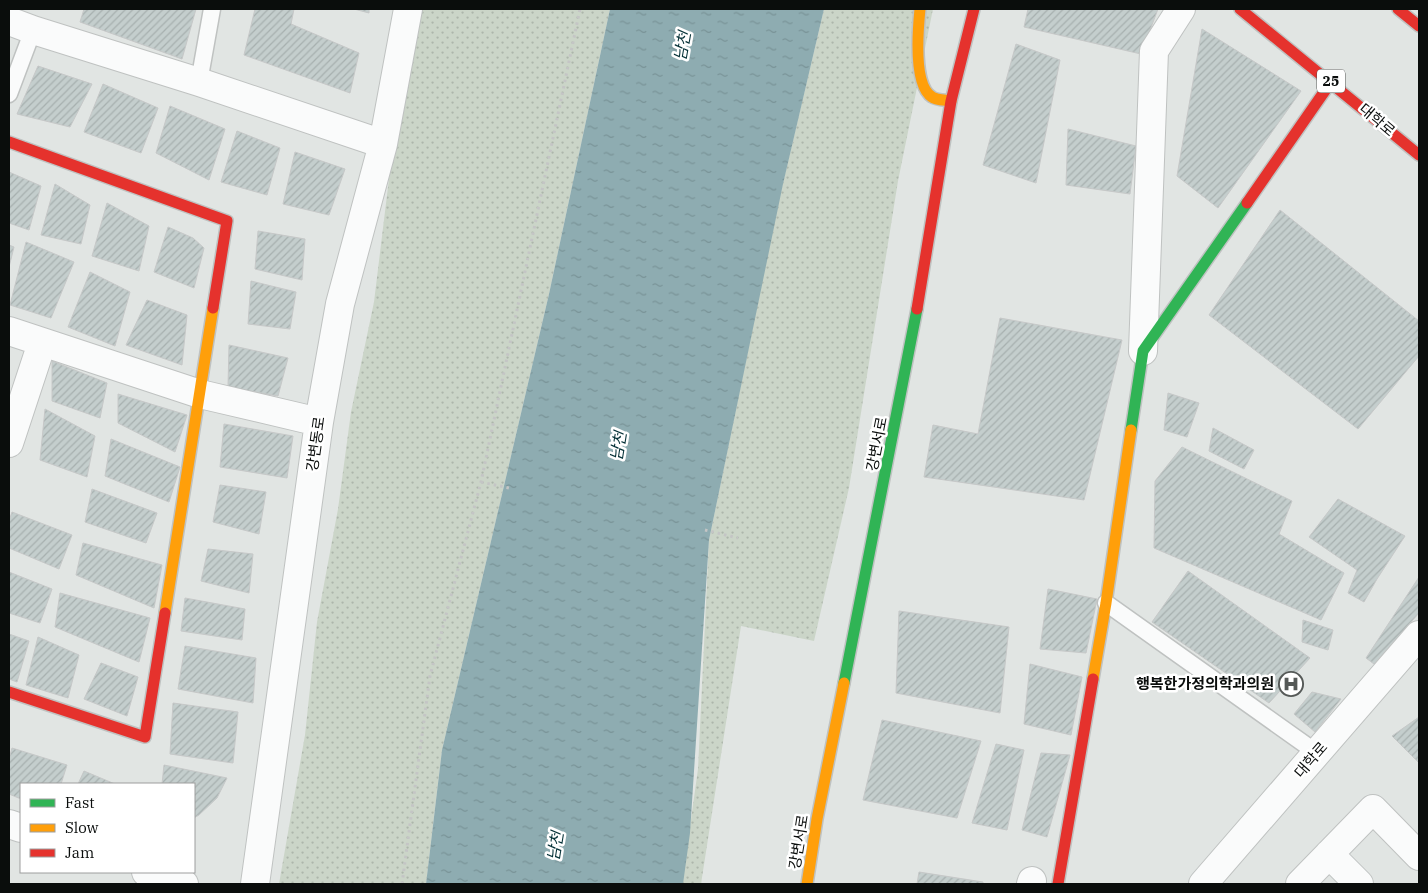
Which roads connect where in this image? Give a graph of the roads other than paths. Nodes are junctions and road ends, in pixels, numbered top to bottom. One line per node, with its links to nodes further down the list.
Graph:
1 (212, 9): 10 (lane)
2 (408, 9): 15 (street, 강변동로)
3 (920, 9): 13 (street)
4 (974, 9): 13 (street, 강변서로)
5 (1181, 9): 19 (street)
6 (1240, 9): 11 (street, 대학로 / 25)
7 (1398, 9): 9 (street)
8 (21, 26): 10 (street); 12 (lane)
9 (1419, 26)
10 (198, 82): 15 (street)
11 (1331, 82): 16 (street, 대학로 / 25); 19 (street)
12 (9, 94)
13 (950, 101): 32 (street, 강변서로)
14 (9, 142): 20 (street)
15 (383, 144): 21 (street, 강변동로)
16 (1419, 155)
17 (9, 331): 18 (street)
18 (42, 343): 20 (street); 22 (street)
19 (1143, 351): 23 (street)
20 (200, 394): 21 (street); 25 (street)
21 (319, 422): 31 (street, 강변동로)
22 (9, 444)
23 (1106, 604): 26 (lane); 33 (street)
24 (1419, 635): 26 (street, 대학로)
25 (9, 692)
26 (1317, 753): 34 (street, 대학로)
27 (1329, 854): 28 (street); 35 (street); 36 (street)
28 (1419, 856)
29 (149, 873): 30 (street)
30 (184, 884)
31 (255, 884)
32 (807, 884)
33 (1058, 884)
34 (1203, 884)
35 (1300, 884)
36 (1359, 884)

